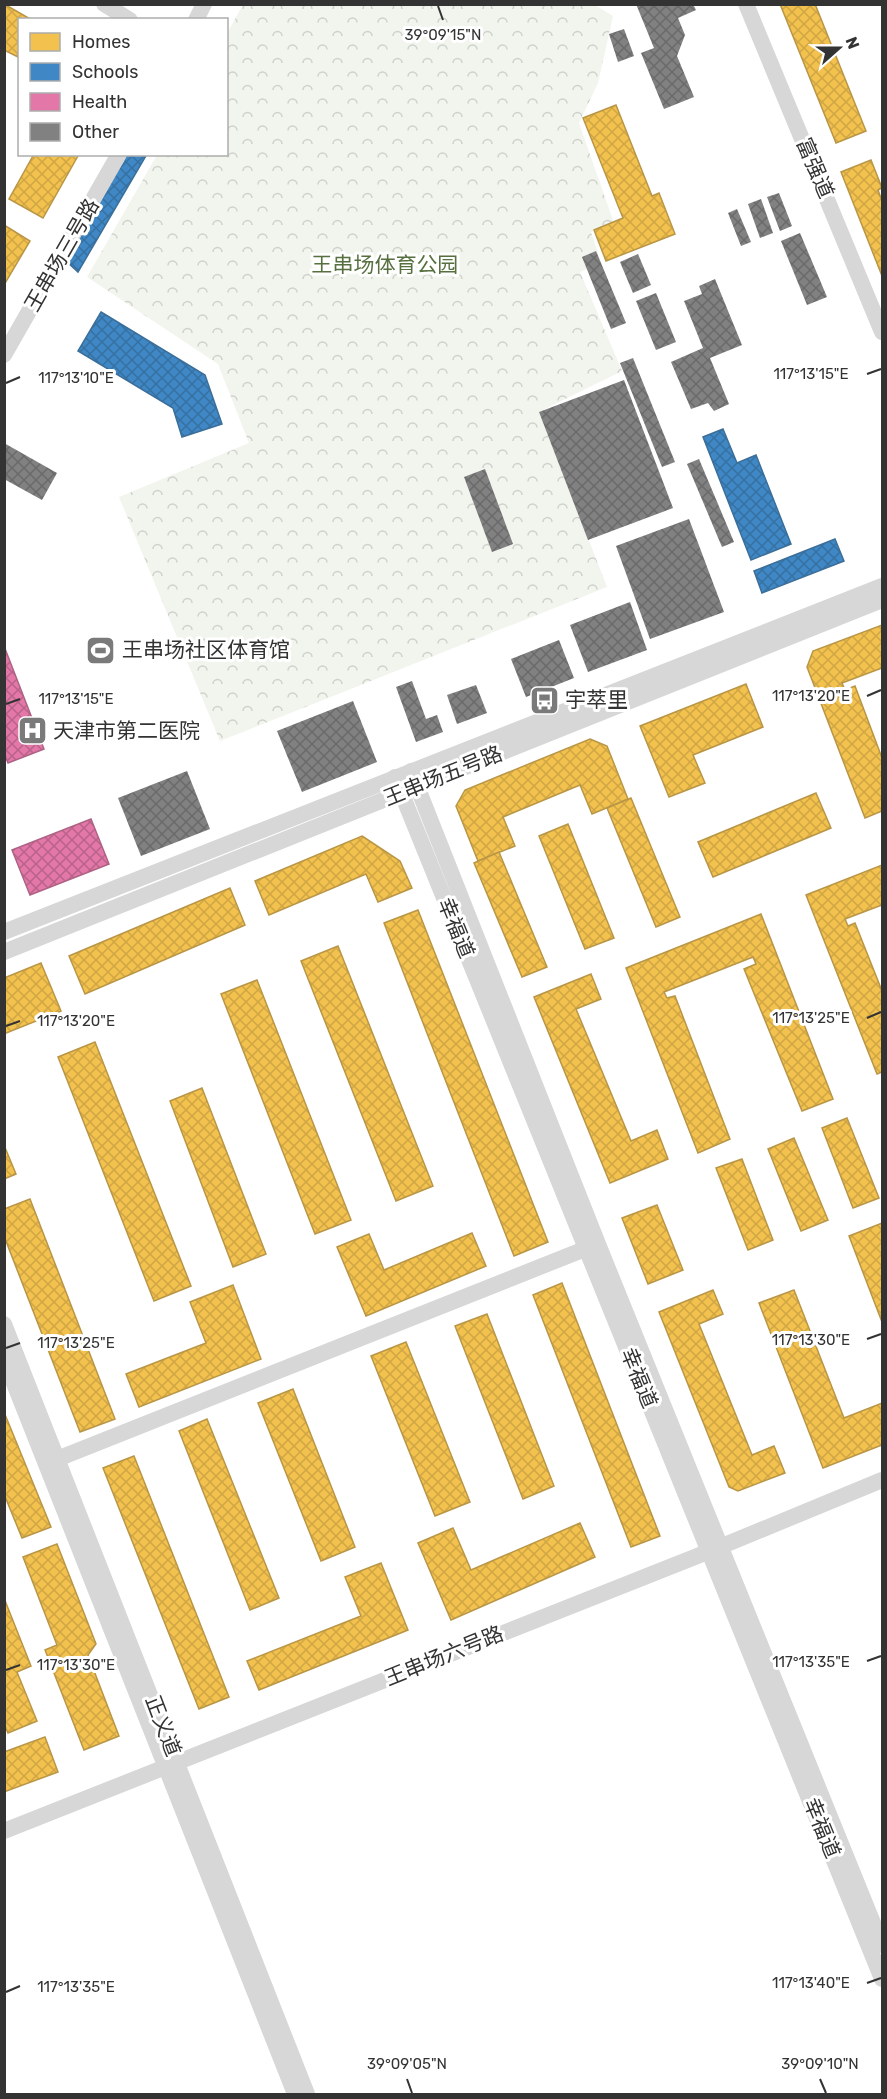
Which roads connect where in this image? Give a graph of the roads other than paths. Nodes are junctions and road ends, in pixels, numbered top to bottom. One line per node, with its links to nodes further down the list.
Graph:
1 (104, 4): 4 (street)
2 (204, 4): 5 (street)
3 (746, 4): 7 (street, 富强道)
4 (127, 18)
5 (197, 18)
6 (118, 156): 8 (street, 王串场三号路)
7 (882, 332)
8 (4, 356)
9 (882, 586): 11 (street, 王串场五号路)
10 (882, 600): 11 (street, 王串场五号路)
11 (406, 782): 12 (street, 王串场五号路); 13 (street, 王串场五号路); 14 (street, 幸福道)
12 (4, 932)
13 (4, 952)
14 (593, 1246): 17 (street); 19 (street, 幸福道)
15 (4, 1324): 17 (street, 正义道)
16 (4, 1358): 17 (street, 正义道)
17 (52, 1461): 20 (street, 正义道)
18 (882, 1480): 19 (street, 王串场六号路)
19 (715, 1549): 20 (street, 王串场六号路); 22 (street, 幸福道); 23 (street, 幸福道)
20 (171, 1764): 21 (street, 王串场六号路); 24 (street, 正义道); 25 (street, 正义道)
21 (4, 1831)
22 (882, 1945)
23 (882, 1979)
24 (295, 2094)
25 (307, 2094)

